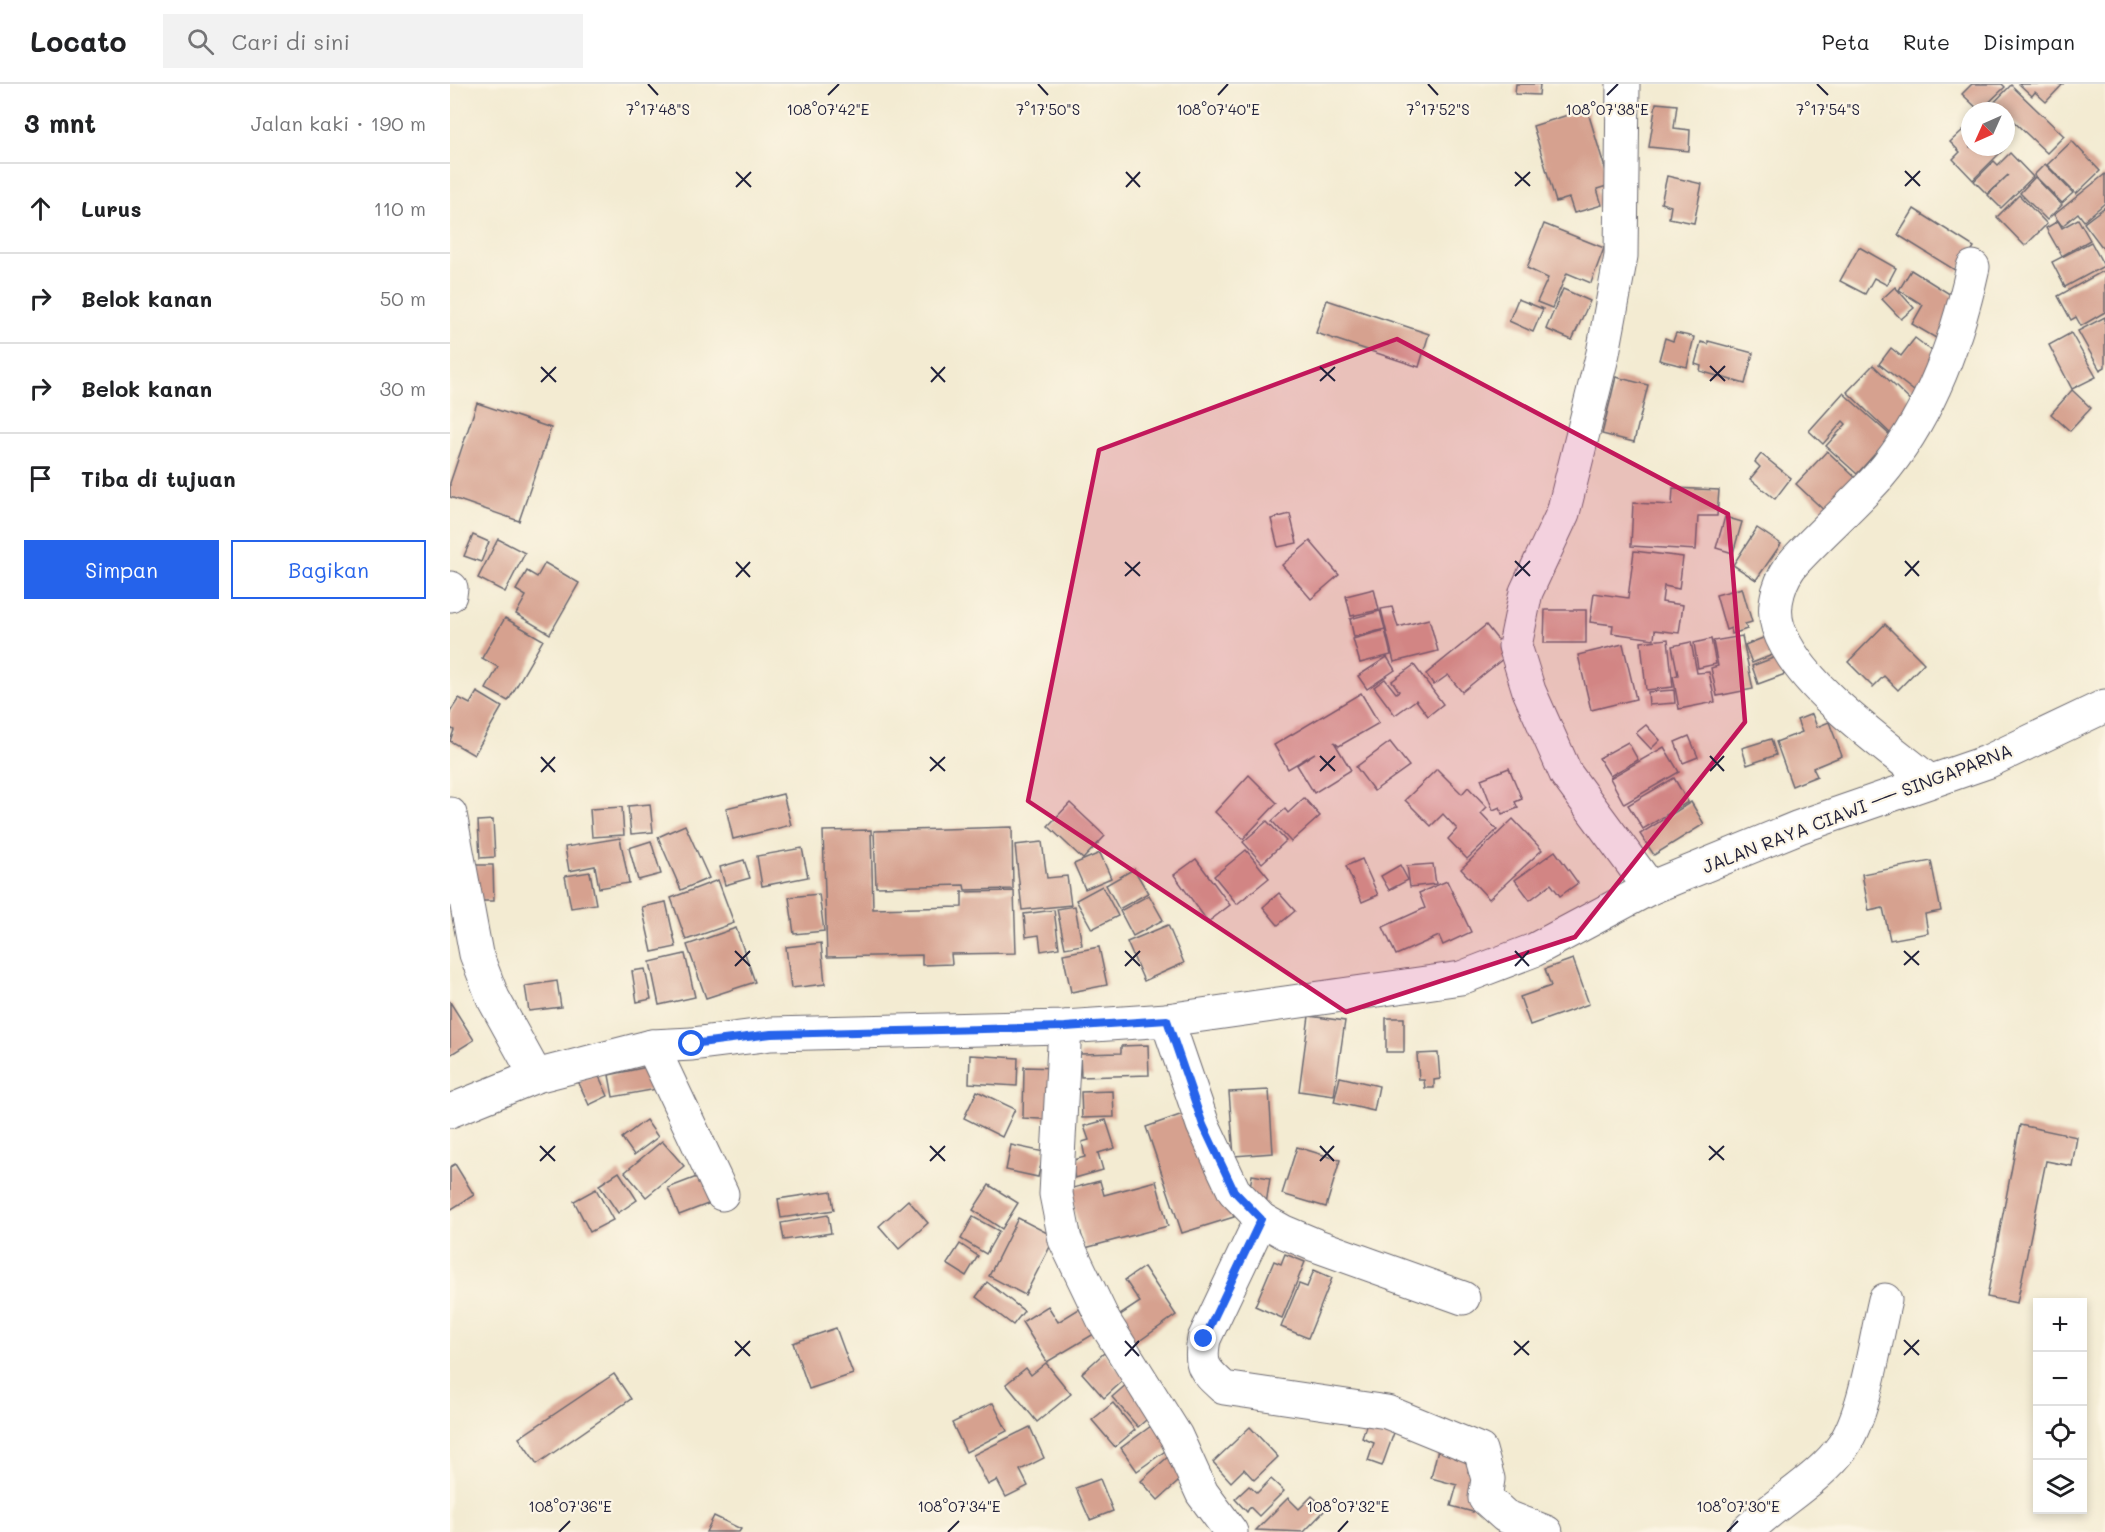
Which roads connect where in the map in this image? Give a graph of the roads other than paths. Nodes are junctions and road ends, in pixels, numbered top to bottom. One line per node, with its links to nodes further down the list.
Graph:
1 (1623, 84): 6 (street)
2 (1973, 267): 4 (street)
3 (2105, 706): 4 (street, JALAN RAYA CIAWI — SINGAPARNA)
4 (1929, 781): 6 (street, JALAN RAYA CIAWI — SINGAPARNA)
5 (450, 814): 10 (street)
6 (1650, 888): 7 (street, JALAN RAYA CIAWI — SINGAPARNA)
7 (1167, 1020): 8 (street, JALAN RAYA CIAWI — SINGAPARNA); 13 (street)
8 (1065, 1027): 9 (street, JALAN RAYA CIAWI — SINGAPARNA); 16 (street)
9 (652, 1046): 10 (street, JALAN RAYA CIAWI — SINGAPARNA); 12 (street)
10 (536, 1076): 11 (street, JALAN RAYA CIAWI — SINGAPARNA)
11 (450, 1111)
12 (722, 1194)
13 (1261, 1219): 14 (street); 17 (street)
14 (1463, 1298)
15 (1885, 1300): 18 (street)
16 (1231, 1532)
17 (1546, 1532)
18 (1746, 1532)

